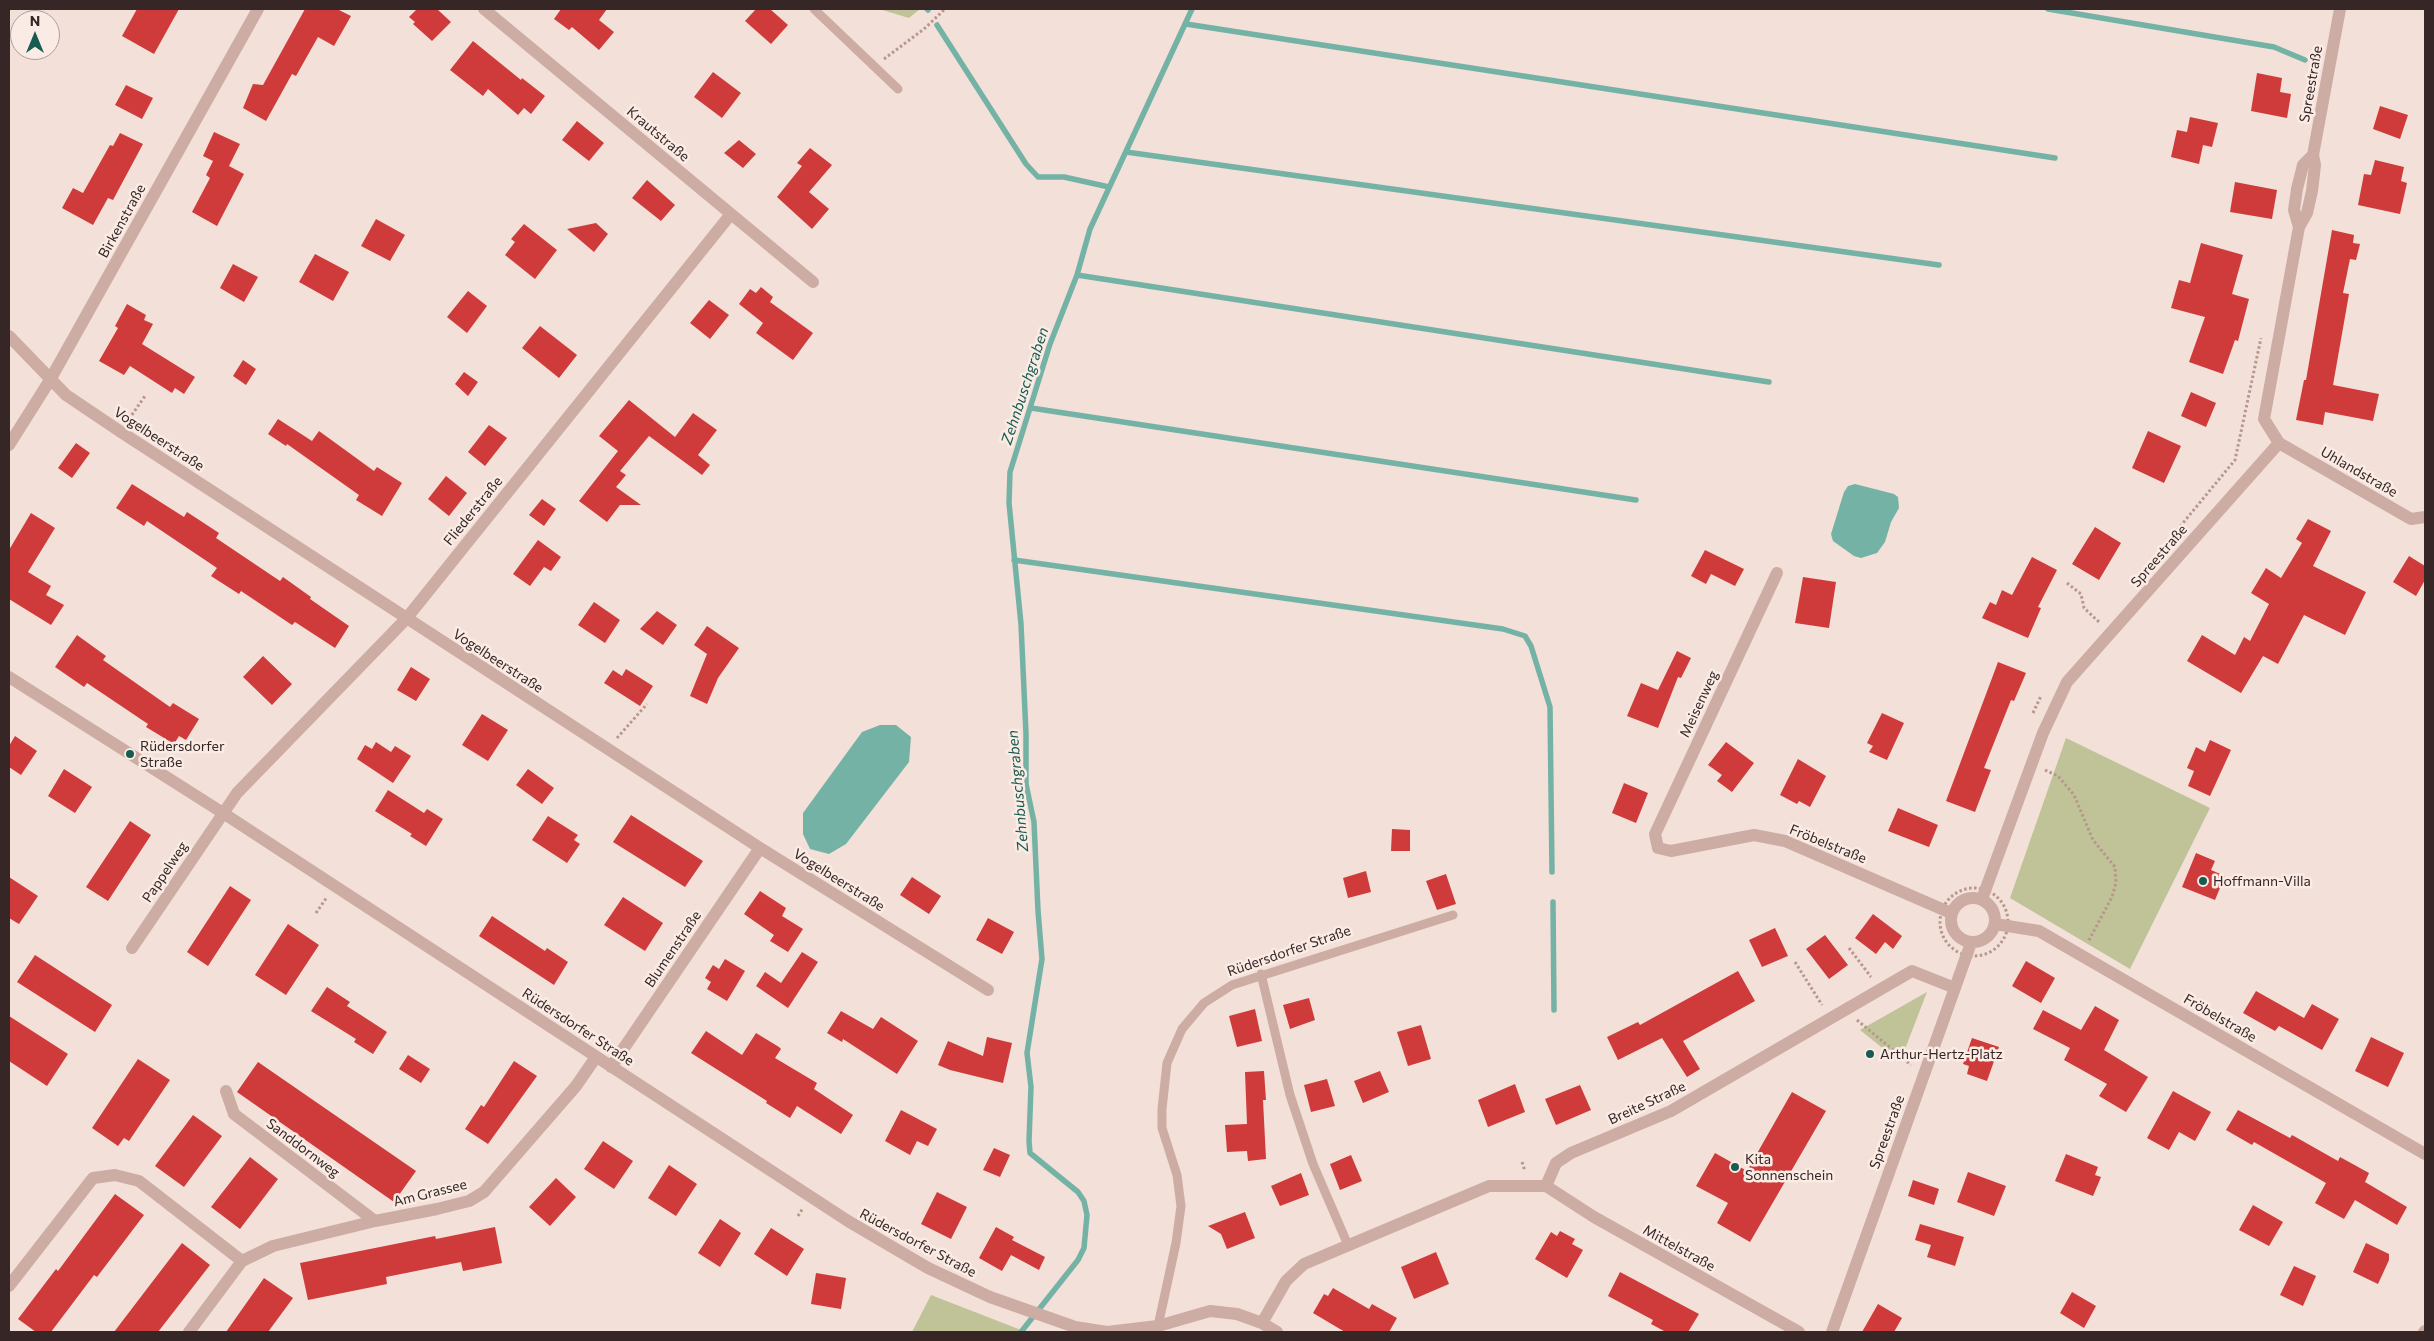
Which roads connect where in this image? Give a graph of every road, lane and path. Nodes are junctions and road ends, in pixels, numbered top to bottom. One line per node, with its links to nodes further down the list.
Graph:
1 (258, 9): 12 (street, Birkenstraße)
2 (484, 9): 8 (street, Krautstraße)
3 (814, 9): 6 (lane)
4 (945, 9): 6 (path)
5 (2339, 13): 15 (street, Spreestraße)
6 (874, 66): 7 (lane)
7 (898, 90)
8 (731, 214): 9 (street, Krautstraße); 21 (street, Fliederstraße)
9 (813, 282)
10 (2261, 334): 18 (path)
11 (9, 336): 12 (street, Vogelbeerstraße)
12 (50, 380): 14 (street, Vogelbeerstraße); 16 (street, Birkenstraße)
13 (145, 396): 14 (path)
14 (121, 432): 21 (street, Vogelbeerstraße)
15 (2279, 443): 17 (street, Uhlandstraße); 22 (street, Spreestraße)
16 (9, 445)
17 (2425, 517)
18 (2173, 542)
19 (1777, 573): 31 (street, Meisenweg)
20 (2067, 584): 22 (path)
21 (406, 619): 27 (street, Vogelbeerstraße); 29 (street, Fliederstraße)
22 (2111, 633): 28 (street, Spreestraße)
23 (9, 677): 29 (street, Rüdersdorfer Straße)
24 (2046, 689): 26 (path)
25 (647, 704): 27 (path)
26 (2030, 720)
27 (607, 750): 30 (street, Vogelbeerstraße)
28 (2031, 764): 34 (street, Spreestraße); 41 (path)
29 (223, 813): 38 (street, Pappelweg); 49 (street, Rüdersdorfer Straße)
30 (760, 848): 45 (street, Vogelbeerstraße); 50 (street, Blumenstraße)
31 (1658, 848): 35 (street, Fröbelstraße)
32 (1972, 879): 33 (path)
33 (1968, 888): 34 (path); 35 (path)
34 (1983, 895): 35 (street); 37 (street); 37 (path)
35 (1947, 911): 40 (street); 40 (path)
36 (1453, 915): 43 (lane, Rüdersdorfer Straße)
37 (2001, 926): 40 (street); 40 (path); 41 (street, Fröbelstraße)
38 (132, 948)
39 (1849, 948): 46 (path)
40 (1969, 949): 44 (street, Spreestraße)
41 (2080, 955): 53 (street, Fröbelstraße)
42 (1795, 962): 48 (path)
43 (1262, 974): 56 (lane); 60 (lane, Rüdersdorfer Straße)
44 (1955, 988): 46 (street, Breite Straße); 51 (street, Spreestraße)
45 (988, 990)
46 (1880, 990): 47 (street, Breite Straße)
47 (1845, 1010): 48 (street, Breite Straße); 51 (path)
48 (1831, 1018): 54 (street, Breite Straße)
49 (596, 1057): 50 (street, Rüdersdorfer Straße); 55 (street, Am Grassee)
50 (611, 1067): 60 (street, Rüdersdorfer Straße)
51 (1925, 1071): 64 (street, Spreestraße)
52 (226, 1091): 55 (street, Sanddornweg)
53 (2425, 1154)
54 (1546, 1186): 56 (street); 63 (street, Mittelstraße)
55 (374, 1221): 57 (street, Am Grassee)
56 (1348, 1245): 59 (street)
57 (242, 1261): 58 (street); 61 (street, Am Grassee)
58 (9, 1286)
59 (1262, 1323): 60 (street, Rüdersdorfer Straße); 62 (street, Rüdersdorfer Straße)
60 (1158, 1329)
61 (189, 1332)
62 (1277, 1332)
63 (1799, 1332)
64 (1832, 1332)

